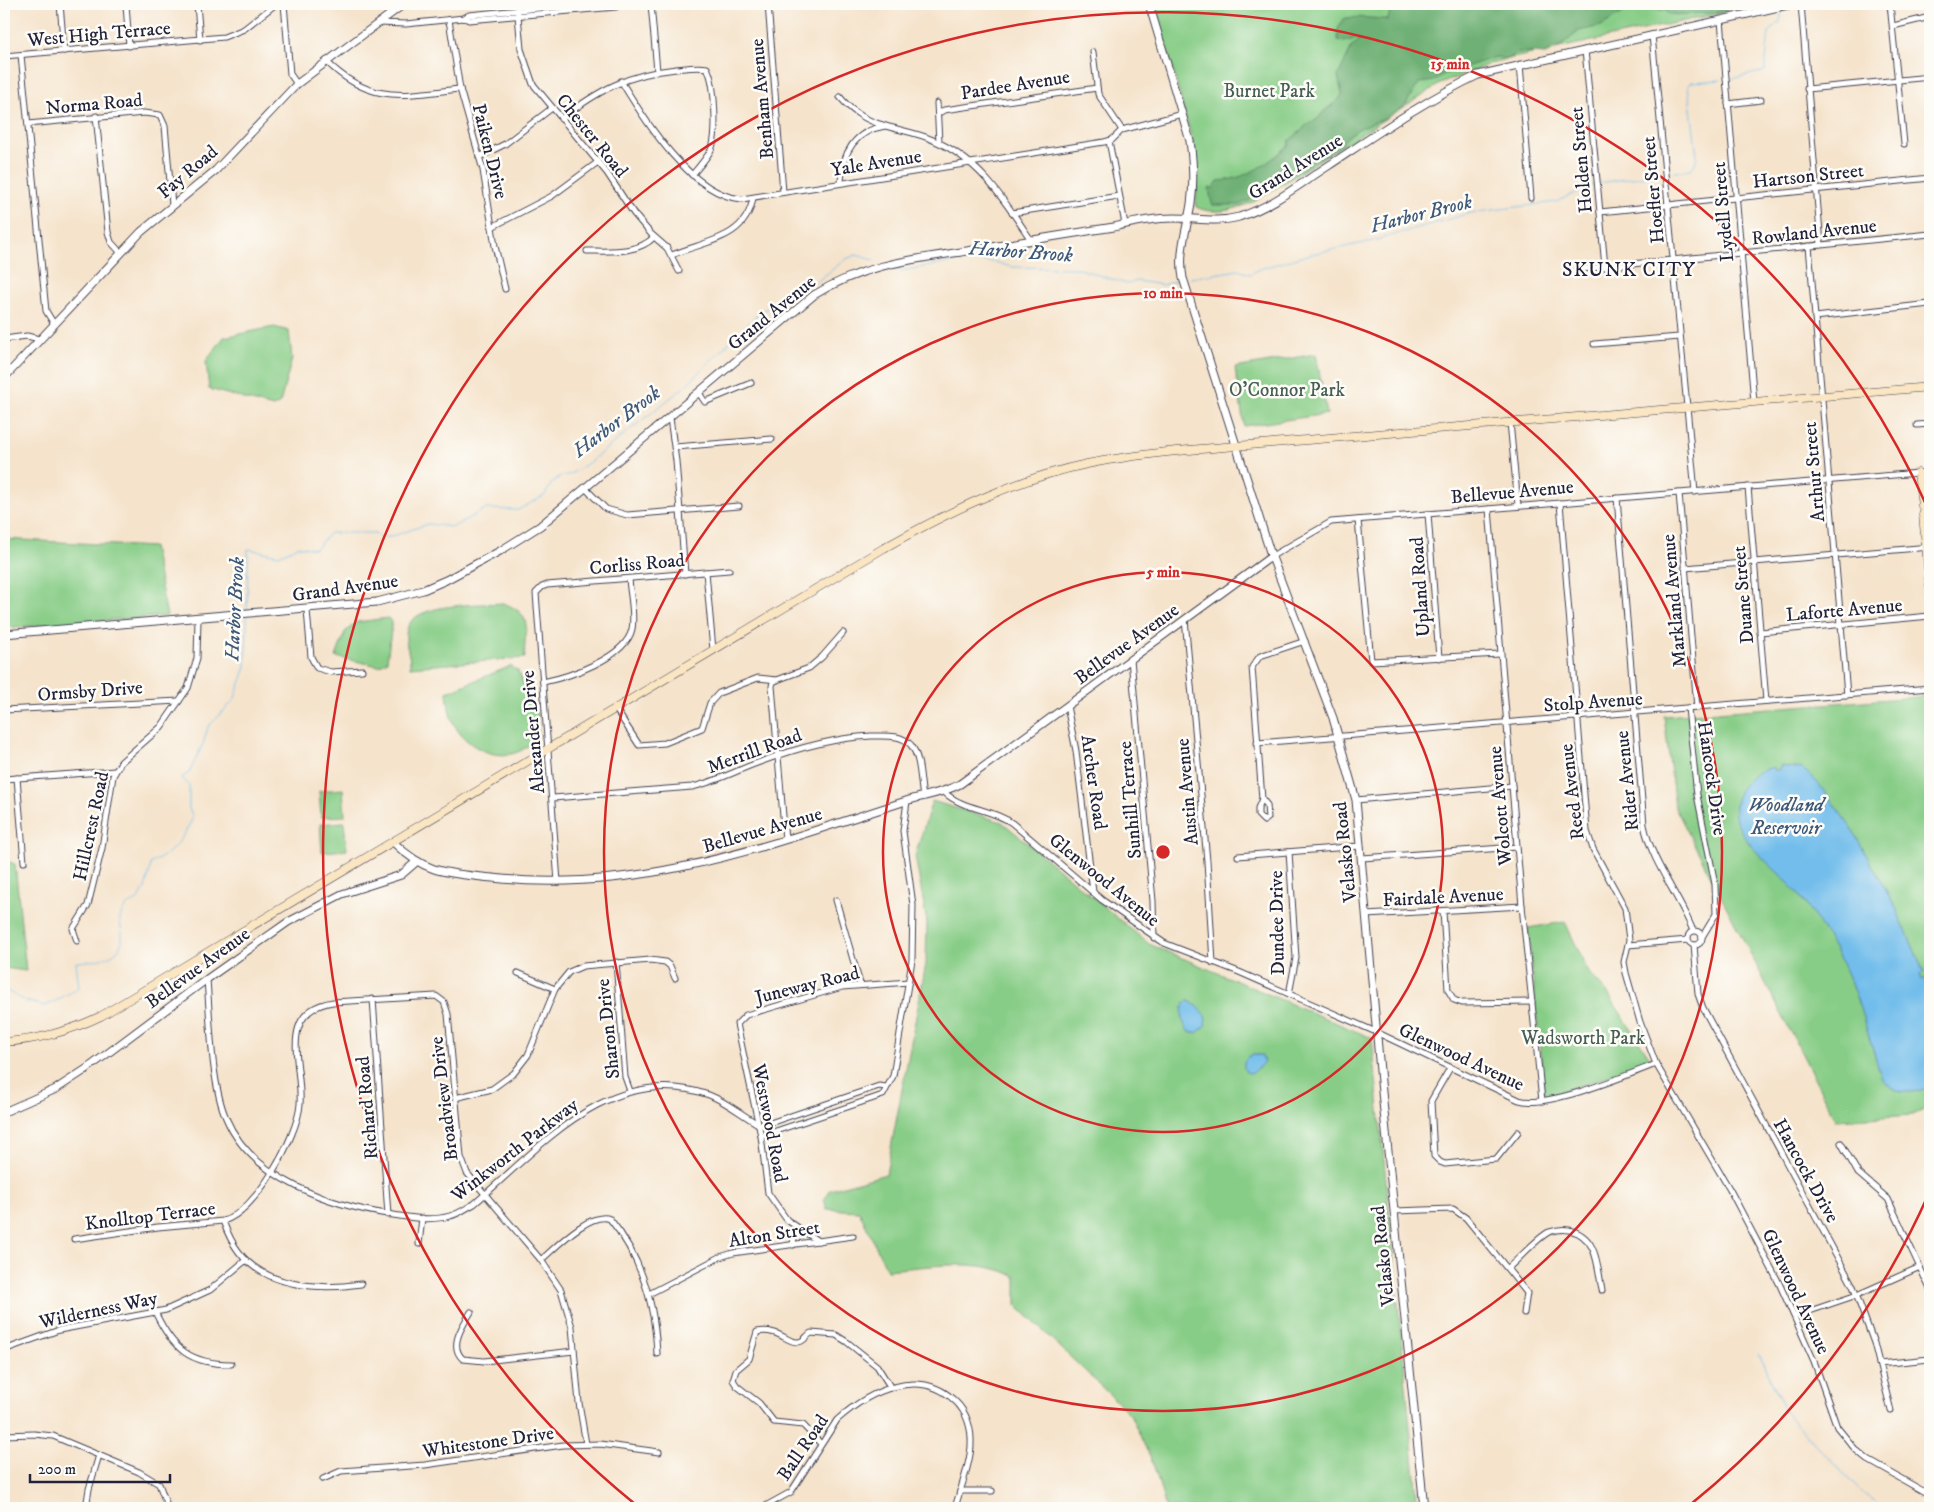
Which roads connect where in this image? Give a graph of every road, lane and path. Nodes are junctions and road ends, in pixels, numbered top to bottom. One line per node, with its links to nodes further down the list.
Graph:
1 (60, 4): 28 (street)
2 (126, 4): 26 (street)
3 (197, 4): 25 (street)
4 (276, 4): 25 (street, West High Terrace)
5 (284, 4): 38 (street)
6 (404, 4): 22 (street, Fay Road)
7 (577, 4): 15 (street); 16 (street)
8 (621, 4): 16 (street)
9 (651, 4): 34 (street)
10 (768, 4): 64 (street, Benham Avenue)
11 (1148, 4): 48 (street, Velasko Road)
12 (1792, 4): 21 (street, Grand Avenue)
13 (1801, 4): 41 (street)
14 (1890, 4): 23 (street)
15 (518, 7): 17 (street, Chester Road); 19 (street)
16 (576, 11): 17 (street)
17 (518, 17): 19 (street); 46 (street, Chester Road)
18 (1930, 17): 23 (street)
19 (464, 18): 20 (street)
20 (449, 20): 22 (street); 40 (street, Paiken Drive)
21 (1721, 20): 24 (street, Grand Avenue); 45 (street, Lydell Street)
22 (378, 24): 32 (street, Fay Road)
23 (1893, 26): 36 (street)
24 (1652, 35): 27 (street, Grand Avenue); 69 (street, Hoefler Street)
25 (200, 40): 26 (street, West High Terrace)
26 (128, 46): 28 (street, West High Terrace)
27 (1585, 50): 33 (street, Grand Avenue); 71 (street, Holden Street)
28 (64, 51): 30 (street, West High Terrace)
29 (1093, 52): 39 (street)
30 (21, 55): 31 (street, West High Terrace); 51 (street)
31 (4, 56)
32 (326, 61): 38 (street, Fay Road); 40 (street)
33 (1520, 64): 67 (street); 73 (street, Grand Avenue)
34 (656, 71): 37 (street); 60 (street)
35 (1930, 77): 36 (street)
36 (1898, 80): 41 (street); 56 (street)
37 (621, 81): 50 (street); 60 (street, Yale Avenue)
38 (297, 84): 70 (street, Fay Road)
39 (1097, 88): 47 (street, Pardee Avenue); 53 (street)
40 (460, 89): 57 (street, Paiken Drive)
41 (1808, 89): 63 (street)
42 (840, 98): 52 (street)
43 (1761, 100): 45 (street)
44 (937, 103): 47 (street)
45 (1728, 104): 68 (street, Lydell Street)
46 (552, 108): 50 (street, Chester Road); 57 (street)
47 (939, 113): 55 (street)
48 (1182, 114): 53 (street); 73 (street, Velasko Road)
49 (96, 116): 51 (street, Norma Road); 70 (street, Norma Road); 82 (street)
50 (562, 119): 58 (street, Chester Road)
51 (28, 124): 92 (street)
52 (886, 126): 55 (street); 62 (street)
53 (1122, 130): 54 (street)
54 (1109, 141): 59 (street, Yale Avenue); 65 (street)
55 (939, 142): 59 (street)
56 (1904, 144)
57 (479, 157): 75 (street, Paiken Drive)
58 (598, 162): 75 (street); 77 (street, Chester Road)
59 (971, 163): 62 (street, Yale Avenue); 72 (street)
60 (692, 175): 66 (street, Yale Avenue)
61 (1930, 178): 63 (street, Hartson Street)
62 (841, 182): 64 (street, Yale Avenue)
63 (1816, 190): 68 (street, Hartson Street); 79 (street)
64 (783, 192): 66 (street, Yale Avenue)
65 (1119, 196): 72 (street); 74 (street)
66 (753, 198): 84 (street)
67 (1531, 198)
68 (1736, 198): 69 (street, Hartson Street); 83 (street, Lydell Street)
69 (1668, 205): 71 (street, Hartson Street); 85 (street, Hoefler Street)
70 (172, 206): 82 (street, Fay Road)
71 (1600, 212): 86 (street, Holden Street)
72 (1012, 213): 78 (street)
73 (1187, 219): 74 (street, Grand Avenue); 109 (street, Velasko Road)
74 (1125, 224): 78 (street, Grand Avenue)
75 (492, 227): 89 (street, Paiken Drive)
76 (1930, 234): 79 (street, Rowland Avenue)
77 (654, 237): 81 (street); 84 (street, Chester Road)
78 (1031, 240): 100 (street, Grand Avenue)
79 (1821, 245): 80 (street, Rowland Avenue)
80 (1809, 246): 83 (street, Rowland Avenue); 91 (street, Arthur Street)
81 (587, 251)
82 (121, 253): 92 (street, Fay Road)
83 (1741, 254): 85 (street, Rowland Avenue); 102 (street, Lydell Street)
84 (672, 255): 88 (street, Chester Road)
85 (1673, 260): 86 (street, Rowland Avenue); 93 (street, Hoefler Street)
86 (1605, 267): 87 (street, Rowland Avenue)
87 (1582, 269)
88 (679, 271)
89 (505, 289)
90 (1930, 304): 91 (street)
91 (1815, 317): 101 (street, Arthur Street)
92 (54, 324): 94 (street, Fay Road)
93 (1680, 337): 96 (street); 103 (street, Hoefler Street)
94 (39, 338): 95 (street); 97 (street, Fay Road)
95 (4, 339)
96 (1594, 344)
97 (4, 378)
98 (751, 383): 100 (street)
99 (1930, 387): 101 (main road)
100 (699, 393): 104 (street, Grand Avenue)
101 (1822, 396): 102 (main road); 113 (street, Arthur Street)
102 (1754, 402): 103 (main road)
103 (1686, 408): 105 (main road); 117 (street, Hoefler Street)
104 (670, 418): 110 (street); 116 (street, Grand Avenue)
105 (1510, 422): 109 (main road); 122 (street)
106 (1930, 424): 107 (street)
107 (1917, 425)
108 (772, 439): 110 (street)
109 (1237, 446): 129 (street, Velasko Road); 148 (main road)
110 (674, 447): 124 (street)
111 (1930, 472): 112 (street, Bellevue Avenue)
112 (1918, 473): 113 (street, Bellevue Avenue); 126 (main road)
113 (1828, 480): 115 (street, Bellevue Avenue); 130 (street, Arthur Street)
114 (1930, 480): 126 (main road)
115 (1748, 487): 117 (street, Bellevue Avenue); 131 (street, Duane Street)
116 (586, 489): 124 (street); 139 (street, Grand Avenue)
117 (1695, 492): 118 (street, Bellevue Avenue)
118 (1679, 493): 119 (street, Bellevue Avenue); 132 (street, Markland Avenue)
119 (1617, 498): 120 (street, Bellevue Avenue); 164 (street, Rider Avenue)
120 (1560, 503): 122 (street, Bellevue Avenue); 165 (street, Reed Avenue)
121 (739, 506): 124 (street)
122 (1518, 506): 123 (street, Bellevue Avenue)
123 (1489, 509): 125 (street, Bellevue Avenue); 149 (street, Wolcott Avenue)
124 (681, 511): 135 (street)
125 (1428, 514): 127 (street, Bellevue Avenue); 150 (street, Upland Road)
126 (1923, 515): 128 (main road)
127 (1358, 520): 129 (street, Bellevue Avenue); 150 (street)
128 (1928, 547): 130 (street); 138 (main road)
129 (1272, 556): 142 (street, Bellevue Avenue); 147 (street, Velasko Road)
130 (1835, 556): 131 (street); 143 (street, Arthur Street)
131 (1754, 562): 132 (street); 144 (street, Duane Street)
132 (1685, 568): 162 (street, Markland Avenue)
133 (729, 570): 134 (street, Corliss Road)
134 (706, 572): 135 (street, Corliss Road); 148 (street)
135 (685, 574): 136 (street, Corliss Road)
136 (629, 579): 137 (street, Corliss Road); 154 (street)
137 (547, 585): 154 (street, Alexander Drive)
138 (1930, 587)
139 (307, 610): 141 (street, Grand Avenue); 152 (street)
140 (1930, 616): 143 (street, Laforte Avenue)
141 (198, 619): 146 (street, Grand Avenue); 157 (street, Hillcrest Road)
142 (1185, 619): 151 (street, Bellevue Avenue); 204 (street, Austin Avenue)
143 (1842, 625): 144 (street, Laforte Avenue); 156 (street, Arthur Street)
144 (1760, 632): 158 (street, Duane Street)
145 (843, 633): 153 (street)
146 (4, 634)
147 (1305, 641): 167 (street, Velasko Road); 168 (street)
148 (713, 650): 160 (main road)
149 (1500, 654): 150 (street); 166 (street, Wolcott Avenue)
150 (1439, 658)
151 (1131, 660): 159 (street, Bellevue Avenue); 198 (street, Sunhill Terrace)
152 (362, 670)
153 (777, 680): 160 (street); 170 (street)
154 (543, 682): 169 (street, Alexander Drive)
155 (1930, 688): 156 (street, Stolp Avenue)
156 (1848, 694): 158 (street, Stolp Avenue)
157 (179, 700): 163 (street, Ormsby Drive); 171 (street, Hillcrest Road)
158 (1766, 701): 162 (street, Stolp Avenue)
159 (1067, 706): 175 (street, Bellevue Avenue); 191 (street, Archer Road)
160 (615, 708): 169 (main road)
161 (1688, 708): 162 (street, Stolp Avenue); 164 (street, Stolp Avenue); 197 (street, Hancock Drive)
162 (1697, 708)
163 (4, 710)
164 (1635, 713): 165 (street, Stolp Avenue); 196 (street, Rider Avenue)
165 (1578, 717): 166 (street, Stolp Avenue); 201 (street, Reed Avenue)
166 (1507, 723): 167 (street, Stolp Avenue); 174 (street, Wolcott Avenue)
167 (1338, 736): 168 (street, Stolp Avenue); 179 (street, Velasko Road)
168 (1257, 743): 178 (street)
169 (549, 748): 177 (street, Alexander Drive); 182 (main road)
170 (778, 755): 176 (street, Merrill Road); 177 (street, Merrill Road); 181 (street)
171 (115, 771): 172 (street); 200 (street, Hillcrest Road)
172 (17, 778): 173 (street); 188 (street)
173 (4, 779)
174 (1512, 786): 179 (street); 184 (street, Wolcott Avenue)
175 (944, 792): 176 (street, Bellevue Avenue); 191 (street, Glenwood Avenue)
176 (923, 797): 180 (street, Bellevue Avenue)
177 (553, 798): 190 (street, Alexander Drive)
178 (1262, 799)
179 (1356, 800): 183 (street, Velasko Road)
180 (907, 801): 181 (street, Bellevue Avenue); 208 (street)
181 (785, 840): 190 (street, Bellevue Avenue)
182 (393, 842): 189 (street, Bellevue Avenue); 217 (main road)
183 (1360, 846): 185 (street); 187 (street, Velasko Road)
184 (1517, 847): 187 (street); 193 (street, Wolcott Avenue)
185 (1289, 852): 186 (street); 211 (street, Dundee Drive)
186 (1238, 856)
187 (1362, 858): 195 (street, Velasko Road)
188 (24, 862)
189 (416, 862): 190 (street, Bellevue Avenue); 207 (street, Bellevue Avenue)
190 (558, 883)
191 (1094, 892): 198 (street, Glenwood Avenue)
192 (836, 900): 209 (street)
193 (1522, 906): 194 (street, Fairdale Avenue); 214 (street, Wolcott Avenue)
194 (1443, 911): 195 (street, Fairdale Avenue); 214 (street)
195 (1366, 915): 216 (street, Velasko Road)
196 (1693, 931): 197 (street); 199 (street)
197 (1702, 937): 202 (street, Hancock Drive)
198 (1154, 938): 204 (street, Glenwood Avenue)
199 (1688, 940): 201 (street); 202 (street)
200 (77, 941)
201 (1628, 945): 218 (street, Reed Avenue)
202 (1694, 945): 249 (street, Hancock Drive)
203 (616, 962): 206 (street); 210 (street); 221 (street, Sharon Drive)
204 (1213, 963): 211 (street, Glenwood Avenue)
205 (518, 973): 210 (street)
206 (675, 978)
207 (206, 979): 224 (street, Bellevue Avenue); 229 (street, Winkworth Parkway)
208 (909, 982): 209 (street, Juneway Road); 220 (street)
209 (860, 984): 215 (street, Juneway Road)
210 (555, 989): 222 (street)
211 (1289, 994): 216 (street, Glenwood Avenue)
212 (431, 996): 213 (street, Knolltop Terrace); 222 (street, Broadview Drive)
213 (373, 999): 229 (street, Knolltop Terrace); 232 (street, Richard Road)
214 (1532, 1002): 223 (street, Wolcott Avenue)
215 (742, 1016): 225 (street, Westwood Road)
216 (1376, 1032): 219 (street, Glenwood Avenue); 231 (street, Velasko Road)
217 (4, 1042)
218 (1656, 1064): 223 (street, Glenwood Avenue); 253 (street, Glenwood Avenue)
219 (1450, 1068): 223 (street, Glenwood Avenue); 226 (street)
220 (886, 1087): 225 (street); 227 (street)
221 (630, 1092): 225 (street, Winkworth Parkway); 230 (street, Winkworth Parkway)
222 (455, 1098): 230 (street, Broadview Drive)
223 (1542, 1101)
224 (4, 1112)
225 (758, 1124): 227 (street, Westwood Road)
226 (1518, 1132)
227 (761, 1136): 235 (street, Westwood Road)
228 (1842, 1143): 243 (street)
229 (272, 1171): 232 (street, Winkworth Parkway); 234 (street, Knolltop Terrace)
230 (485, 1195): 233 (street, Winkworth Parkway); 242 (street, Broadview Drive)
231 (1394, 1211): 244 (street); 275 (street, Velasko Road)
232 (388, 1215): 233 (street, Winkworth Parkway)
233 (422, 1218): 239 (street)
234 (223, 1221): 237 (street, Knolltop Terrace); 241 (street)
235 (795, 1228): 238 (street, Westwood Road); 240 (street)
236 (853, 1236): 238 (street, Alton Street)
237 (74, 1239)
238 (818, 1241): 240 (street, Alton Street)
239 (419, 1244)
240 (792, 1245): 248 (street, Alton Street)
241 (246, 1260): 245 (street); 252 (street, Wilderness Way)
242 (541, 1260): 248 (street); 255 (street, Broadview Drive)
243 (1920, 1267): 246 (street); 249 (street)
244 (1508, 1268): 247 (street); 251 (street)
245 (361, 1284)
246 (1930, 1289)
247 (1602, 1290)
248 (649, 1294): 256 (street)
249 (1857, 1295): 253 (street); 259 (street, Hancock Drive)
250 (471, 1312): 255 (street)
251 (1524, 1313)
252 (156, 1314): 254 (street, Wilderness Way); 258 (street)
253 (1795, 1316): 270 (street, Glenwood Avenue)
254 (4, 1350)
255 (574, 1351): 263 (street, Broadview Drive)
256 (657, 1354)
257 (1930, 1359): 259 (street)
258 (231, 1364)
259 (1879, 1364): 261 (street, Hancock Drive)
260 (891, 1388): 264 (street, Ball Road); 264 (street); 268 (street, Ball Road)
261 (1892, 1412)
262 (4, 1436): 266 (street)
263 (586, 1444): 265 (street, Whitestone Drive); 267 (street, Whitestone Drive)
264 (821, 1444): 273 (street, Ball Road)
265 (659, 1452)
266 (99, 1455): 271 (street); 272 (street)
267 (324, 1479)
268 (960, 1491): 269 (street); 274 (street, Ball Road)
269 (992, 1491)
270 (1930, 1495)
271 (86, 1508)
272 (168, 1508)
273 (762, 1508)
274 (955, 1508)
275 (1424, 1508)

